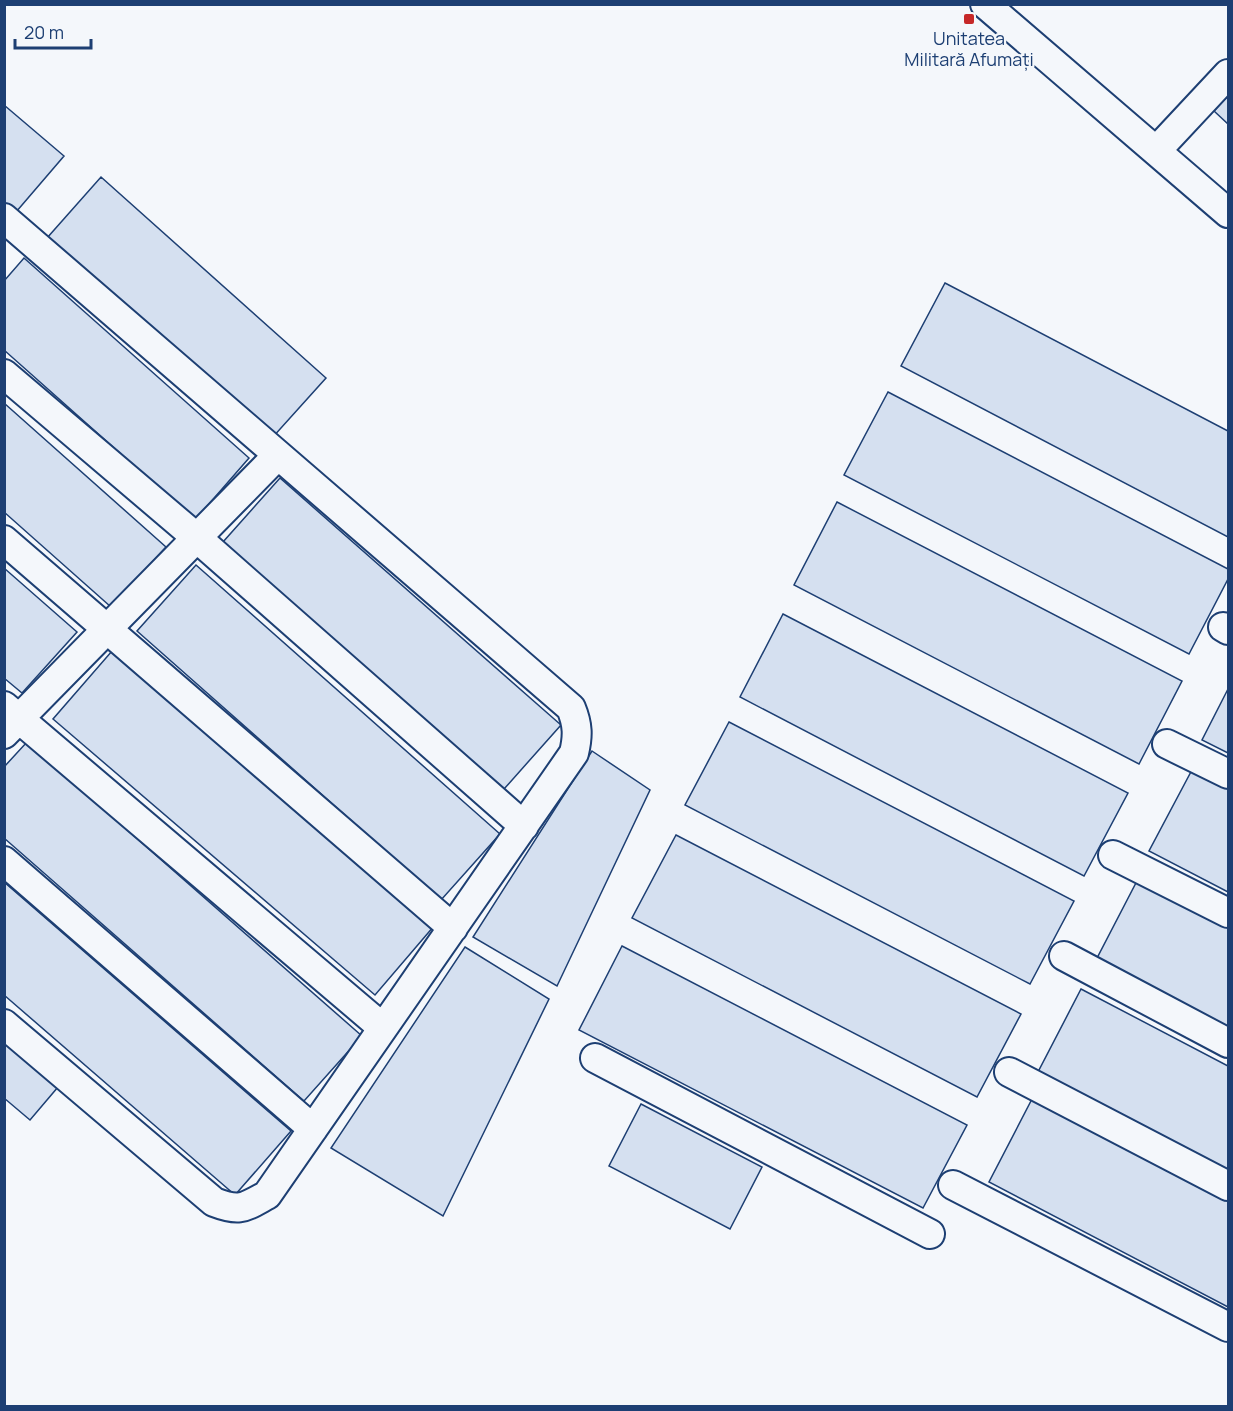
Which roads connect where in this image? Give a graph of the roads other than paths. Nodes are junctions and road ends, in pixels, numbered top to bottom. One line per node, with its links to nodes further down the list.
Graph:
1 (985, 4): 3 (street)
2 (1228, 74): 3 (street)
3 (1157, 150): 4 (street)
4 (1228, 213)
5 (9, 230): 7 (street)
6 (4, 374): 8 (street)
7 (278, 455): 8 (street); 14 (street)
8 (196, 538): 10 (street); 14 (street)
9 (4, 540): 10 (street)
10 (106, 630): 11 (street); 18 (street)
11 (9, 719): 21 (street)
12 (1167, 744): 13 (street)
13 (1228, 774)
14 (524, 826): 18 (street)
15 (1113, 855): 17 (street)
16 (4, 861): 25 (street)
17 (1228, 913)
18 (453, 928): 21 (street)
19 (1064, 956): 22 (street)
20 (4, 1024): 25 (street)
21 (383, 1028): 25 (street)
22 (1228, 1043)
23 (596, 1058): 28 (street)
24 (1009, 1072): 27 (street)
25 (313, 1129)
26 (953, 1185): 29 (street)
27 (1228, 1186)
28 (930, 1234)
29 (1228, 1327)

